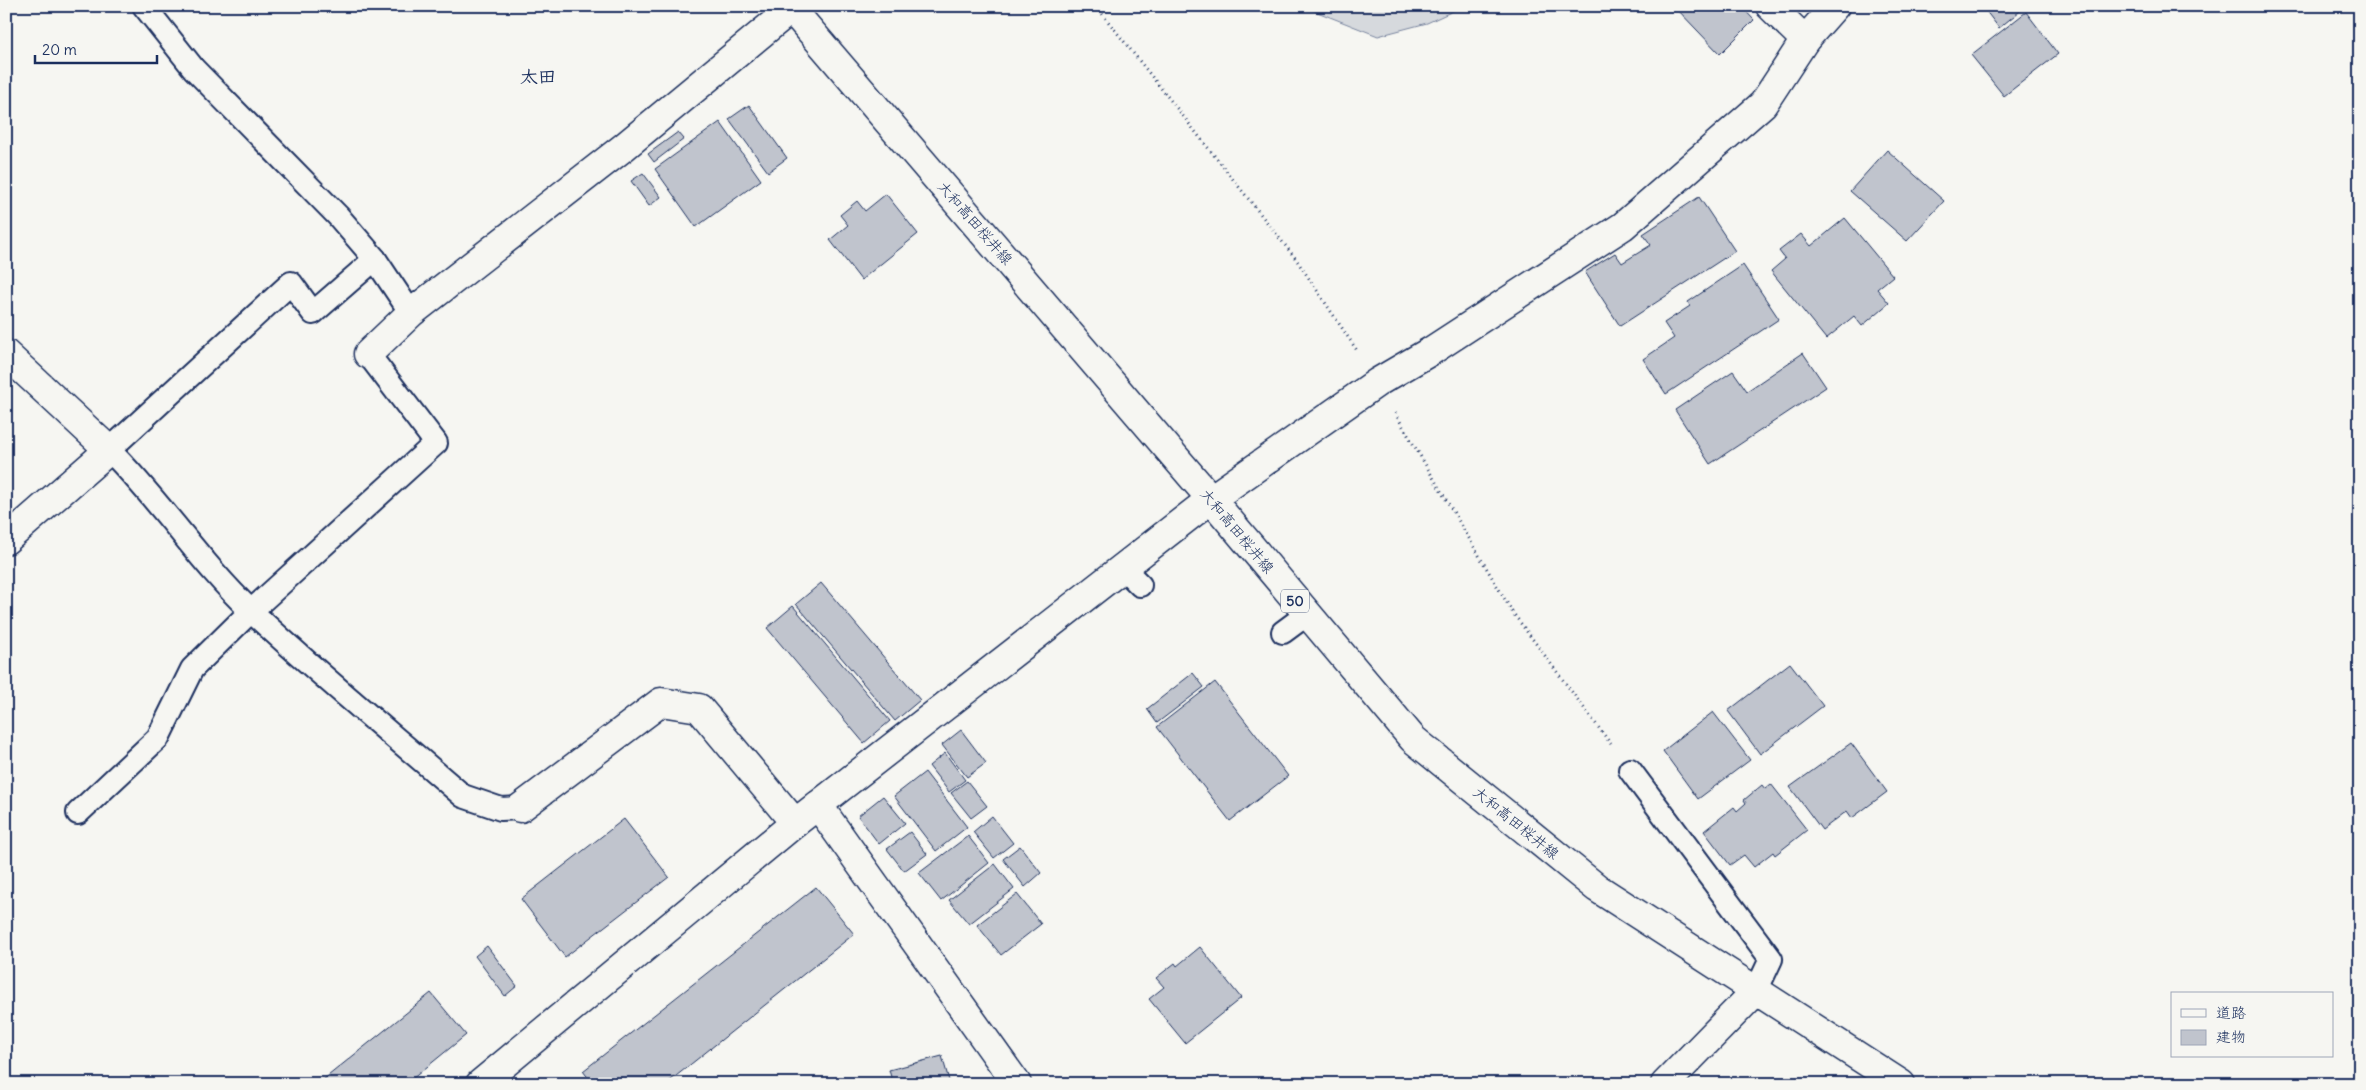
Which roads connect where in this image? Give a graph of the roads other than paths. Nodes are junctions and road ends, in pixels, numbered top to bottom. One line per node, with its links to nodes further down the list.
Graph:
1 (144, 6): 6 (lane)
2 (1770, 6): 5 (street)
3 (1835, 6): 5 (street)
4 (790, 7): 7 (street); 11 (street, 大和高田桜井線 / 50)
5 (1806, 40): 11 (street)
6 (375, 259): 7 (lane); 10 (lane)
7 (411, 313): 9 (street)
8 (6, 354): 10 (street)
9 (368, 354): 13 (lane)
10 (109, 450): 12 (street); 13 (lane)
11 (1211, 499): 14 (street, 大和高田桜井線 / 50); 17 (street)
12 (6, 540)
13 (251, 611): 18 (lane); 19 (lane)
14 (1306, 615): 15 (lane); 21 (street, 大和高田桜井線 / 50)
15 (1283, 632)
16 (1630, 770): 21 (lane)
17 (818, 805): 20 (street); 23 (street)
18 (520, 808): 20 (street)
19 (78, 813)
20 (795, 823): 22 (street)
21 (1756, 991): 24 (street); 25 (street, 大和高田桜井線 / 50)
22 (480, 1084)
23 (1017, 1084)
24 (1665, 1084)
25 (1901, 1084)

